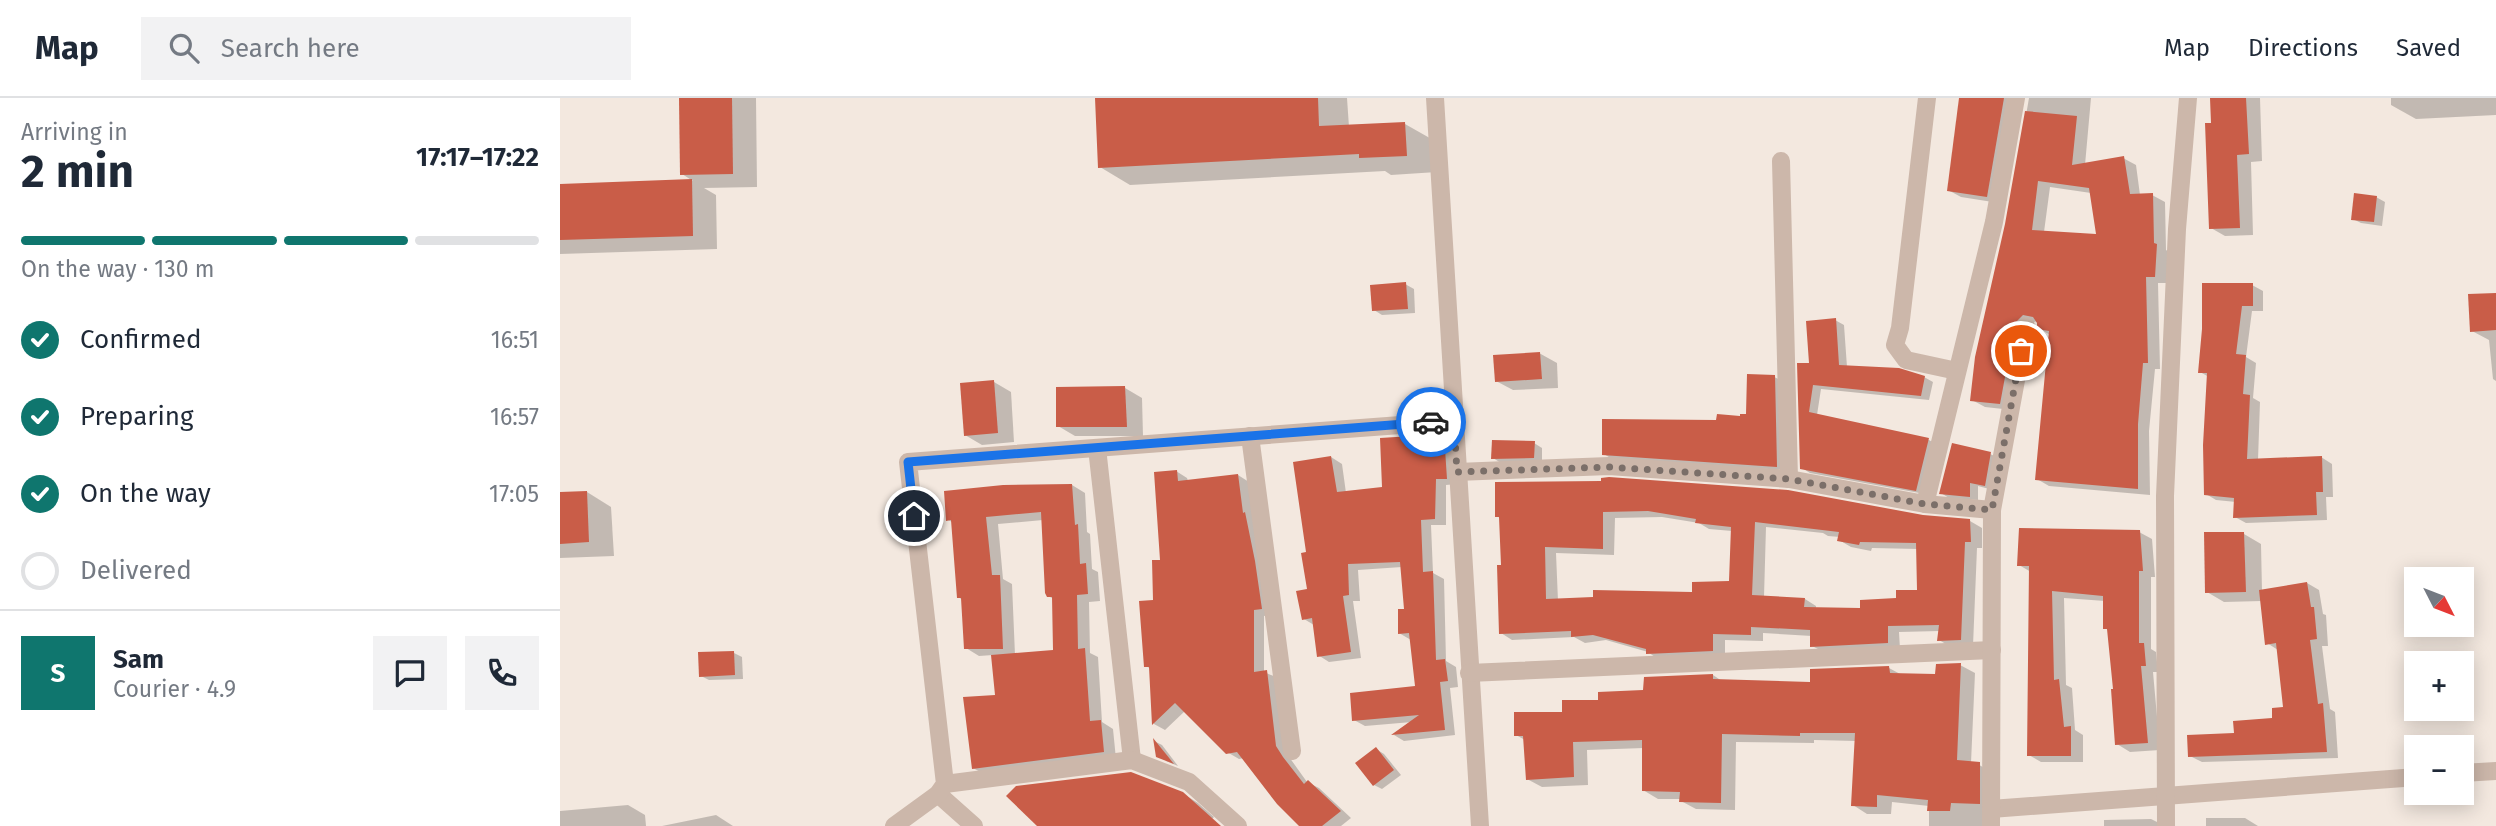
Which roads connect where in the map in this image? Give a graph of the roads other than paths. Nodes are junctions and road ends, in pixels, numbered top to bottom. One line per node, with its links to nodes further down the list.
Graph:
1 (1435, 98): 8 (street)
2 (1927, 98): 7 (street)
3 (2016, 98): 7 (street)
4 (2188, 98): 23 (street)
5 (1781, 161): 12 (street)
6 (2026, 326): 14 (street)
7 (1957, 371): 13 (street)
8 (1454, 421): 9 (street); 11 (street)
9 (1250, 436): 10 (street); 17 (street)
10 (1097, 448): 18 (street); 22 (street)
11 (1457, 472): 12 (street); 16 (street)
12 (1789, 479): 13 (street)
13 (1925, 504): 14 (street)
14 (1992, 510): 15 (street)
15 (1992, 650): 16 (street); 24 (street)
16 (1469, 673): 28 (street)
17 (1292, 751)
18 (1132, 760): 22 (street); 27 (street)
19 (2496, 771): 20 (street)
20 (2474, 772)
21 (2404, 778): 23 (street)
22 (941, 789): 25 (street); 26 (street)
23 (2166, 796): 24 (street); 29 (street)
24 (1991, 817)
25 (894, 826)
26 (974, 826)
27 (1238, 826)
28 (1480, 826)
29 (2166, 826)

